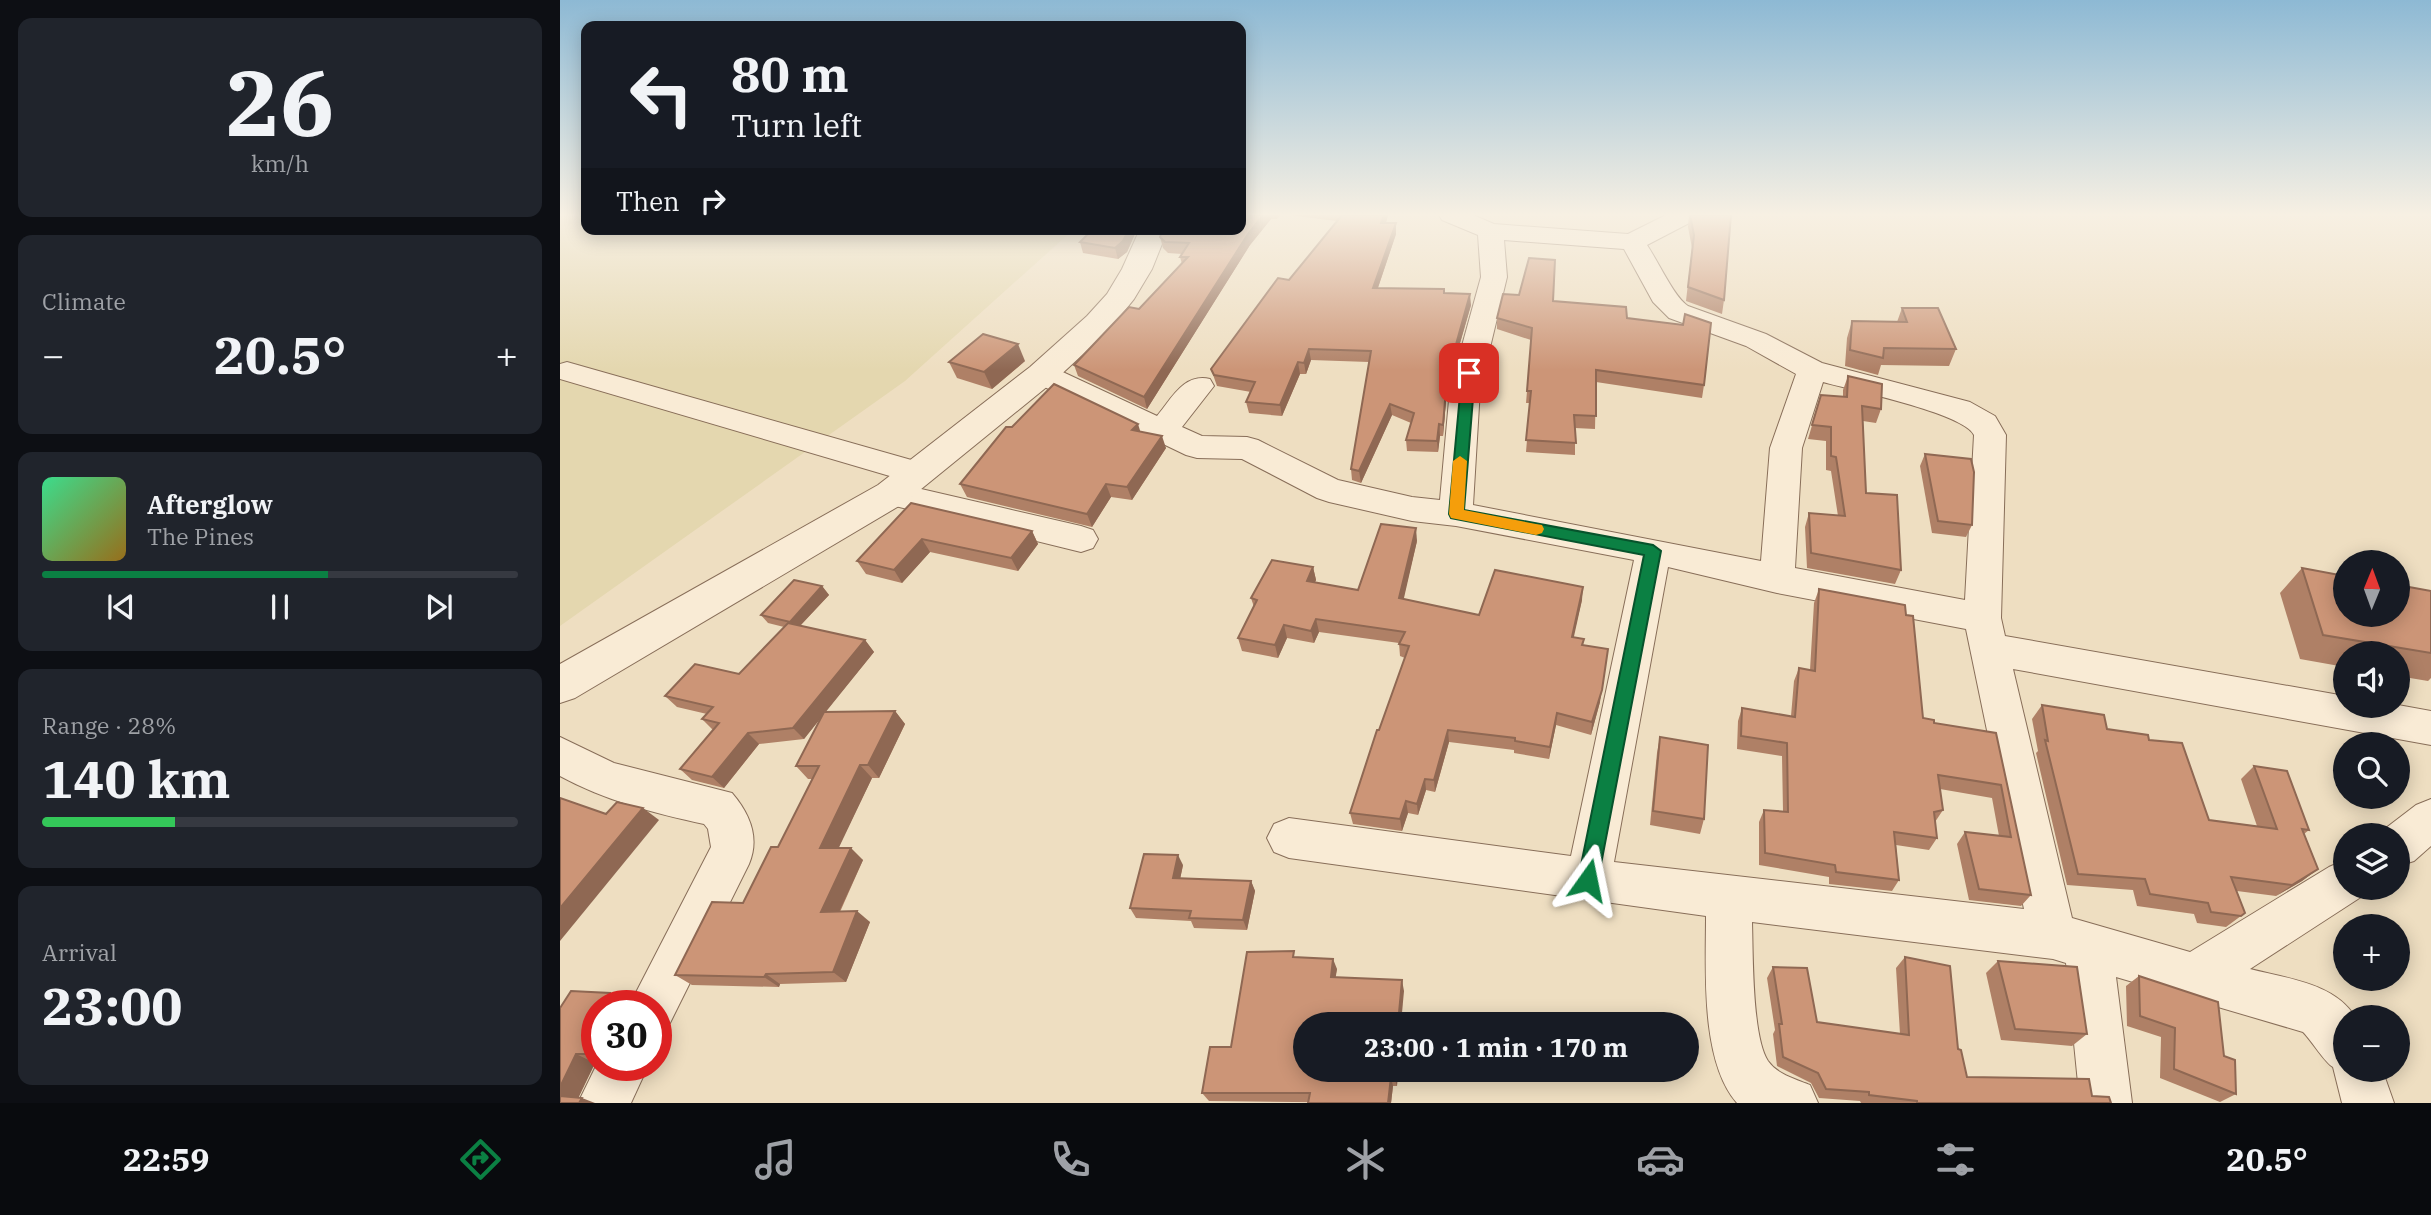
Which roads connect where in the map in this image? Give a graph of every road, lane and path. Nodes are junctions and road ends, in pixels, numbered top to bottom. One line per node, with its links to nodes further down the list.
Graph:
1 (1139, 266): 6 (street)
2 (1493, 266): 10 (street)
3 (1648, 266): 4 (street)
4 (1812, 370): 13 (street); 14 (street)
5 (567, 371): 9 (street)
6 (1042, 374): 8 (street); 9 (street)
7 (1199, 386): 8 (street)
8 (1162, 430): 10 (street)
9 (904, 483): 11 (street); 15 (street)
10 (1456, 514): 12 (street)
11 (1081, 539)
12 (1653, 551): 13 (street); 21 (street)
13 (1777, 579): 14 (street)
14 (1986, 634): 16 (street); 24 (street)
15 (560, 685)
16 (2431, 728)
17 (560, 755): 26 (street)
18 (2431, 819): 19 (street)
19 (2410, 836)
20 (1289, 838): 21 (street)
21 (1588, 880): 23 (street)
22 (2333, 890): 25 (street)
23 (1728, 897): 24 (street); 31 (street)
24 (2071, 941): 25 (street); 32 (street)
25 (2195, 976): 27 (street)
26 (661, 990)
27 (2333, 1027)
28 (615, 1081): 30 (street)
29 (2361, 1082): 33 (street)
30 (604, 1103)
31 (1792, 1103)
32 (2106, 1103)
33 (2368, 1103)

